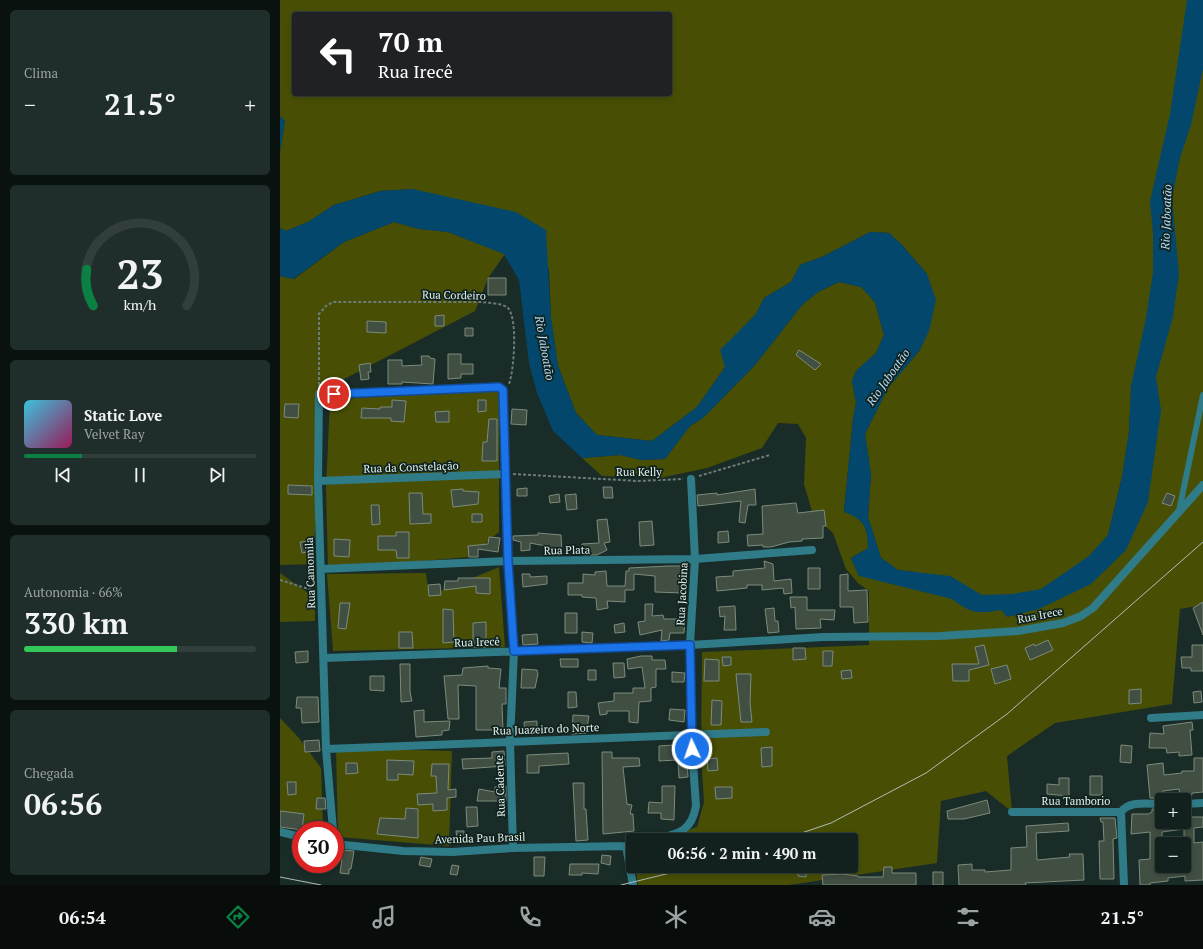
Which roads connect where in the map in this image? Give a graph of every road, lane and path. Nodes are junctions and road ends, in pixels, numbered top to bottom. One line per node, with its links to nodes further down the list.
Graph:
1 (503, 390): 2 (street); 2 (path, Rua Cordeiro); 5 (street, Rua Cadente)
2 (318, 394): 7 (street, Rua Camomila)
3 (1203, 395): 9 (lane)
4 (770, 455): 6 (path, Rua Kelly)
5 (505, 474): 6 (path, Rua Kelly); 7 (street, Rua da Constelação); 12 (street, Rua Cadente)
6 (691, 479): 11 (street, Rua Jacobina)
7 (318, 482): 13 (street, Rua Camomila)
8 (1203, 486): 9 (street, Rua Irece)
9 (1179, 511): 16 (street, Rua Irece)
10 (812, 550): 11 (street, Rua Plata)
11 (695, 559): 12 (street, Rua Plata); 17 (street, Rua Jacobina)
12 (508, 562): 13 (street, Rua Plata); 18 (street, Rua Cadente)
13 (321, 569): 15 (street, Rua Camomila)
14 (280, 580): 15 (path)
15 (321, 593): 19 (street, Rua Camomila)
16 (823, 637): 17 (street, Rua Irecê)
17 (690, 645): 18 (street, Rua Irecê); 23 (street, Rua Jacobina)
18 (514, 651): 19 (street, Rua Irecê); 24 (street, Rua Cadente)
19 (324, 658): 25 (street, Rua Camomila)
20 (1203, 715): 21 (street)
21 (1151, 718)
22 (766, 732): 23 (street, Rua Juazeiro do Norte)
23 (691, 734): 24 (street, Rua Juazeiro do Norte); 33 (street, Rua Jacobina)
24 (510, 741): 25 (street, Rua Juazeiro do Norte); 37 (street, Rua Cadente)
25 (326, 749): 31 (street, Rua Camomila)
26 (1203, 803): 28 (street)
27 (1155, 804): 30 (street, Rua Tamborio)
28 (1191, 804)
29 (1012, 812): 30 (street, Rua Tamborio)
30 (1121, 812): 40 (street)
31 (332, 821)
32 (280, 832): 34 (street)
33 (677, 833)
34 (292, 835)
35 (344, 845): 37 (street, Avenida Pau Brasil)
36 (626, 845): 37 (street, Avenida Pau Brasil)
37 (513, 848)
38 (632, 873): 39 (street, Avenida Pau Brasil)
39 (633, 885)
40 (1124, 885)

